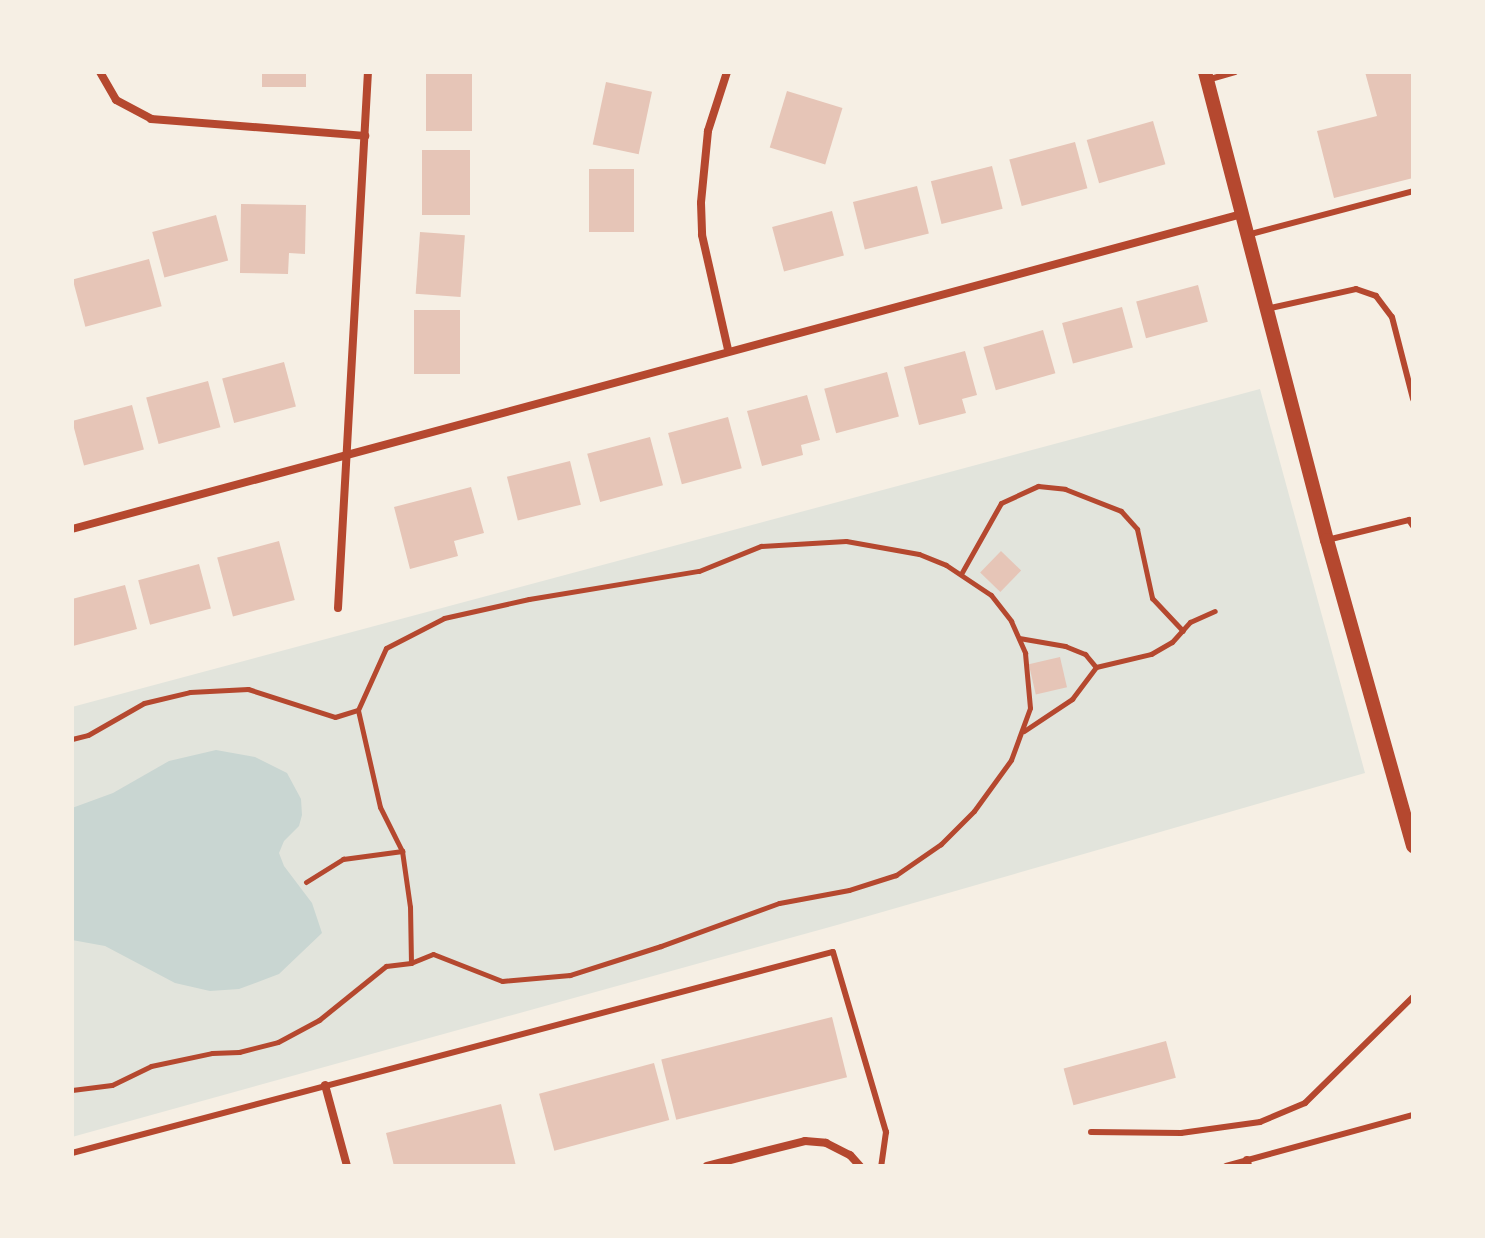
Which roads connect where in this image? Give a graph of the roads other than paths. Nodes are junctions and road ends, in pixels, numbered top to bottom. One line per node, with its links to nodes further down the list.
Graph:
1 (100, 72): 6 (street)
2 (368, 72): 6 (street)
3 (727, 72): 11 (street)
4 (1235, 72): 5 (lane)
5 (1206, 76): 8 (street)
6 (365, 136): 13 (street)
7 (1413, 191): 9 (lane)
8 (1242, 214): 9 (street); 11 (street)
9 (1247, 235): 10 (street)
10 (1266, 309): 12 (lane); 16 (street)
11 (728, 349): 13 (street)
12 (1413, 399)
13 (346, 456): 15 (street); 17 (street)
14 (1413, 526): 16 (lane)
15 (72, 529)
16 (1327, 540): 18 (street)
17 (338, 608)
18 (1413, 846)
19 (1413, 997): 22 (lane)
20 (325, 1085): 23 (lane); 25 (street); 28 (lane)
21 (1413, 1115): 24 (lane)
22 (1091, 1132)
23 (72, 1153)
24 (1247, 1163): 29 (lane)
25 (347, 1166)
26 (707, 1166): 27 (street)
27 (860, 1166)
28 (881, 1166)
29 (1226, 1166)

